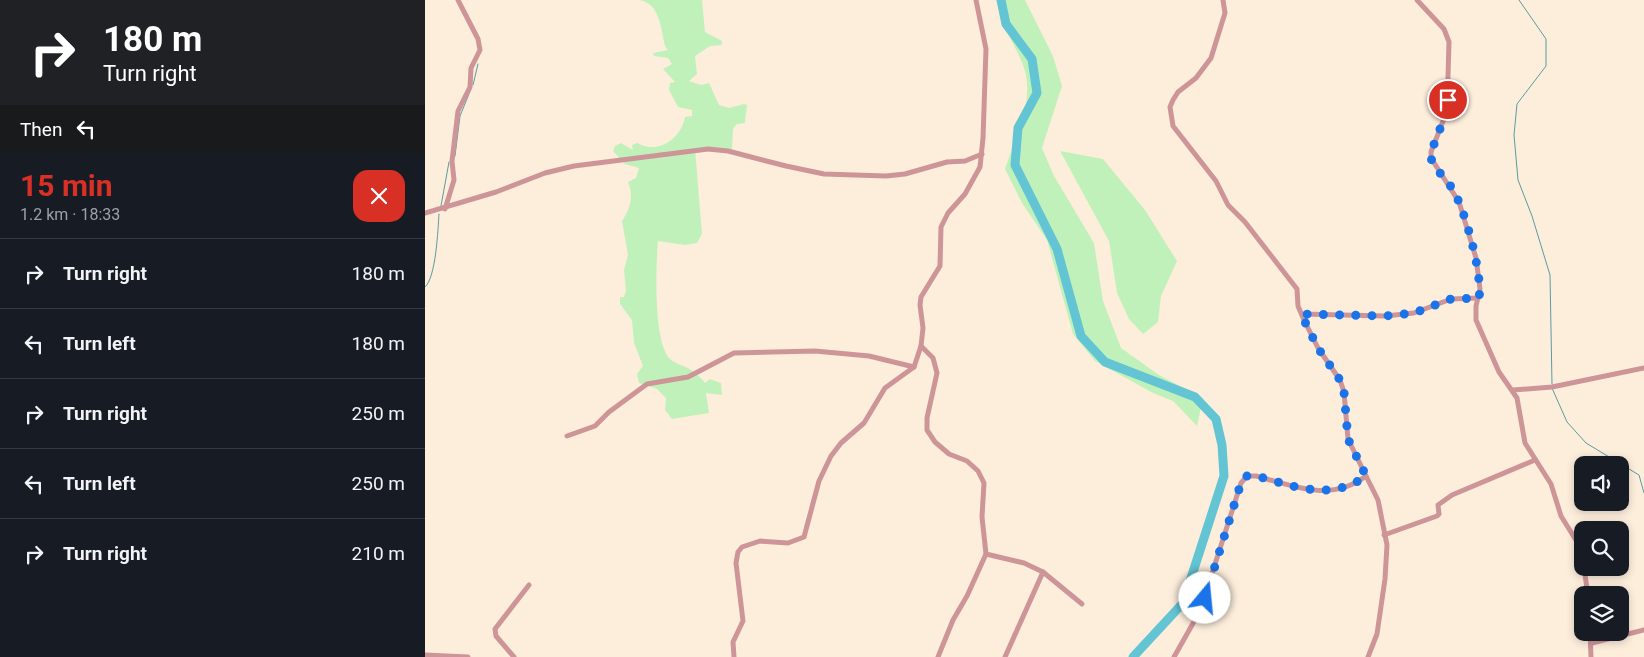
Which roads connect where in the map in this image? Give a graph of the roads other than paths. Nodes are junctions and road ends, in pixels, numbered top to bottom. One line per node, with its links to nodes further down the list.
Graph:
1 (459, 0): 6 (street)
2 (976, 0): 5 (street)
3 (1223, 0): 9 (street)
4 (1417, 0): 8 (street)
5 (982, 154): 6 (street); 10 (street)
6 (445, 208): 7 (street)
7 (425, 214)
8 (1479, 298): 9 (street); 13 (street)
9 (1301, 314): 16 (street)
10 (921, 346): 11 (street); 19 (street)
11 (914, 367): 14 (street); 28 (street)
12 (1644, 368): 13 (street)
13 (1513, 390): 15 (street)
14 (567, 436)
15 (1535, 460): 17 (street); 18 (street)
16 (1366, 476): 17 (street); 31 (street)
17 (1384, 535): 32 (street)
18 (1574, 537)
19 (986, 554): 20 (street); 29 (street)
20 (1043, 572): 22 (street); 30 (street)
21 (529, 585): 27 (street)
22 (1082, 604)
23 (1644, 630): 24 (street)
24 (1592, 643): 33 (street)
25 (425, 655): 26 (street)
26 (468, 657)
27 (514, 657)
28 (734, 657)
29 (938, 657)
30 (1005, 657)
31 (1174, 657)
32 (1368, 657)
33 (1591, 657)

